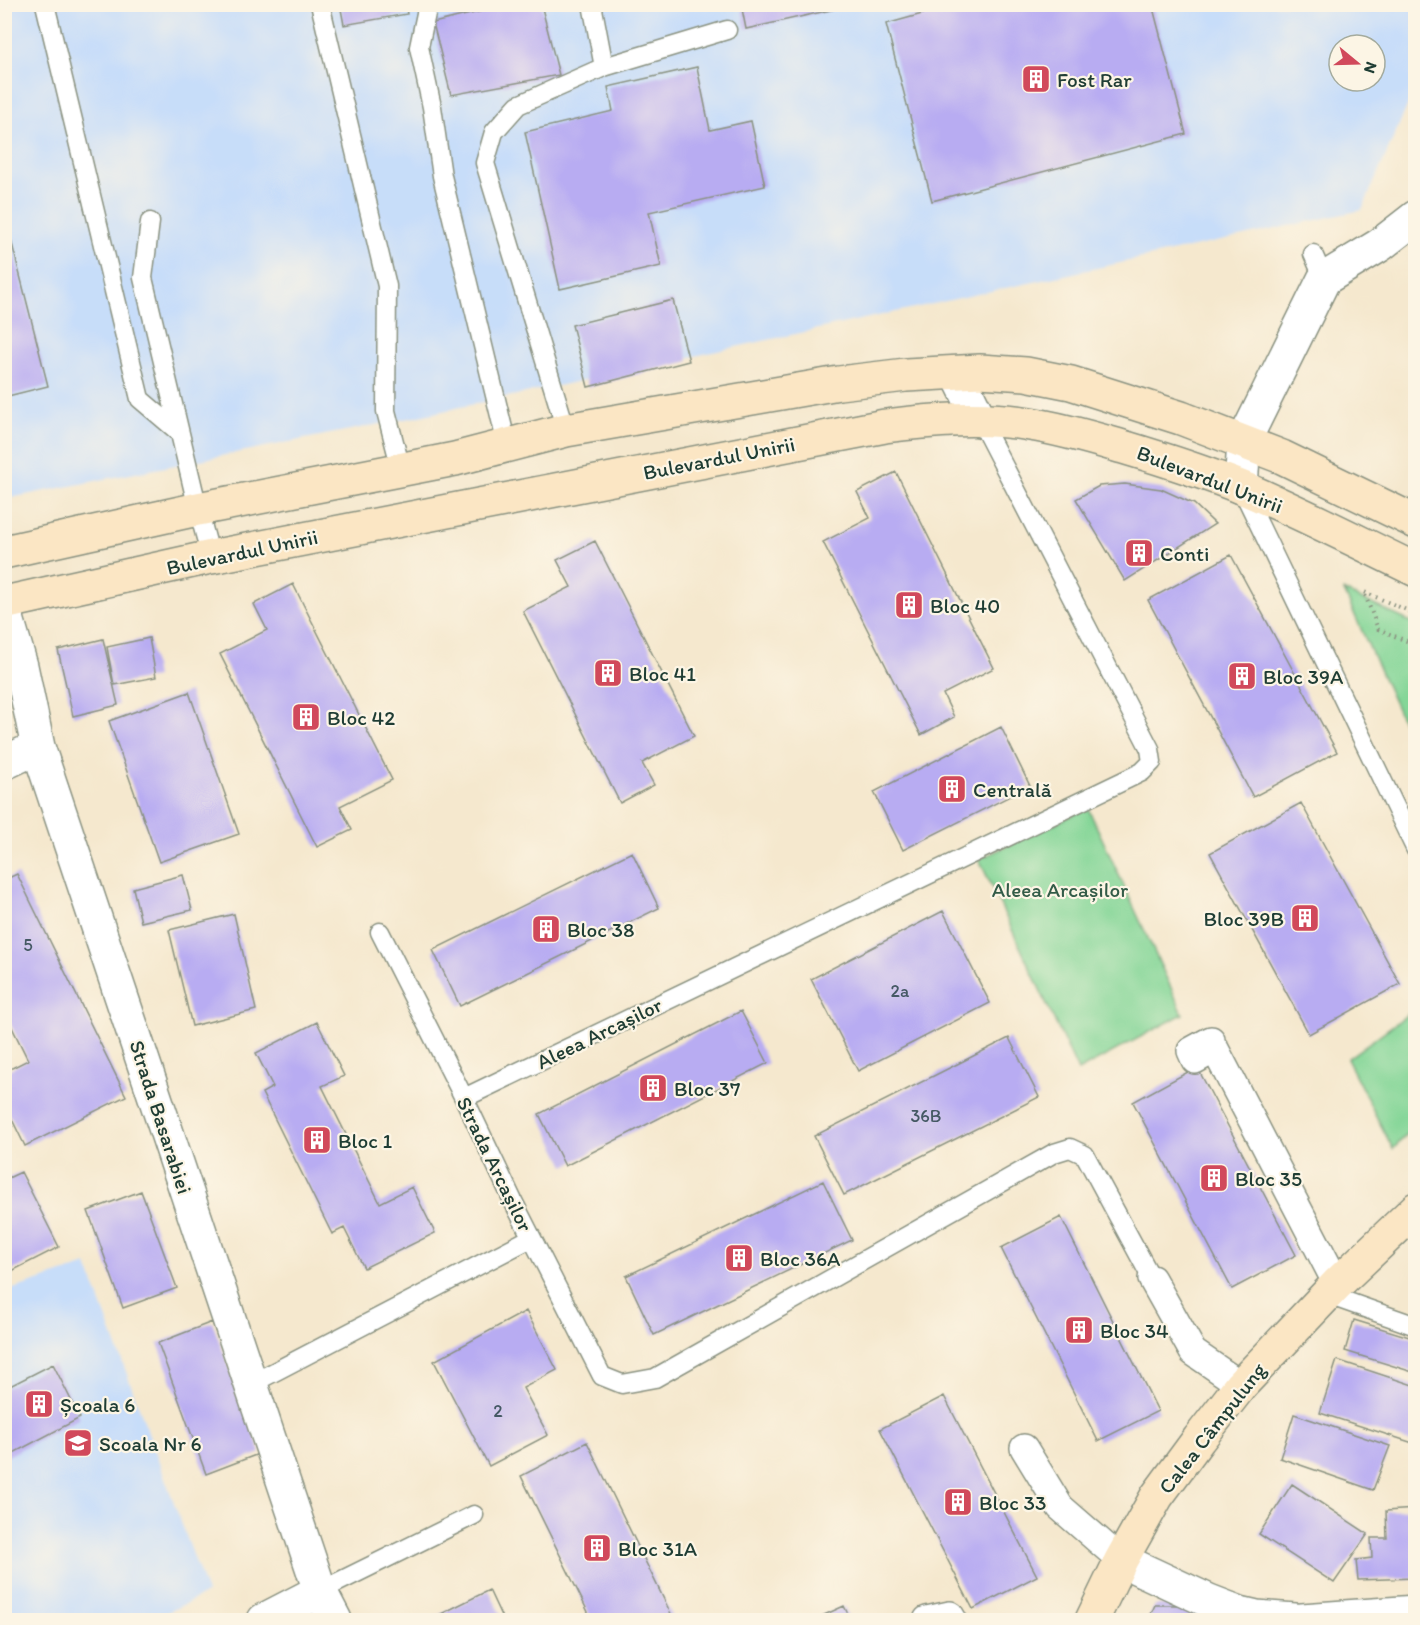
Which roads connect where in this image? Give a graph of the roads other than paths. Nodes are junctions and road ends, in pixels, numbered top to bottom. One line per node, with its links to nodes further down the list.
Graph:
1 (45, 4): 12 (lane)
2 (320, 4): 15 (lane)
3 (428, 4): 14 (lane)
4 (592, 4): 6 (lane)
5 (727, 30): 6 (lane)
6 (604, 67): 11 (lane)
7 (1416, 217): 13 (street)
8 (150, 222): 12 (lane)
9 (957, 373): 10 (street); 11 (main road); 13 (main road)
10 (980, 420): 16 (main road, Bulevardul Unirii); 20 (main road, Bulevardul Unirii); 29 (lane, Aleea Arcașilor)
11 (566, 430): 14 (main road)
12 (180, 433): 17 (lane)
13 (1244, 441): 16 (street); 18 (main road)
14 (507, 445): 15 (main road)
15 (401, 469): 17 (main road)
16 (1241, 487): 21 (main road, Bulevardul Unirii); 26 (lane)
17 (198, 509): 19 (main road); 20 (lane)
18 (1416, 522)
19 (4, 552)
20 (211, 557): 22 (main road, Bulevardul Unirii)
21 (1416, 570)
22 (4, 603)
23 (4, 608): 24 (street, Strada Basarabiei)
24 (38, 747): 25 (street); 35 (street, Strada Basarabiei)
25 (4, 763)
26 (1416, 850)
27 (380, 932): 29 (lane, Strada Arcașilor)
28 (1211, 1040): 33 (street)
29 (464, 1098): 31 (lane, Strada Arcașilor)
30 (1416, 1209): 33 (main road, Calea Câmpulung)
31 (531, 1238): 32 (lane, Strada Arcașilor); 35 (lane)
32 (1152, 1279): 36 (street)
33 (1332, 1290): 34 (lane); 36 (main road, Calea Câmpulung)
34 (1416, 1326)
35 (250, 1384): 40 (street, Strada Basarabiei)
36 (1241, 1385): 39 (main road, Calea Câmpulung)
37 (1024, 1448): 39 (street)
38 (474, 1515): 40 (lane)
39 (1121, 1560): 46 (main road, Calea Câmpulung); 47 (street)
40 (320, 1591): 42 (street); 43 (street, Strada Basarabiei)
41 (1416, 1612): 48 (street)
42 (264, 1620)
43 (334, 1620)
44 (927, 1620): 45 (street)
45 (953, 1620)
46 (1092, 1620)
47 (1295, 1620)
48 (1302, 1620)

